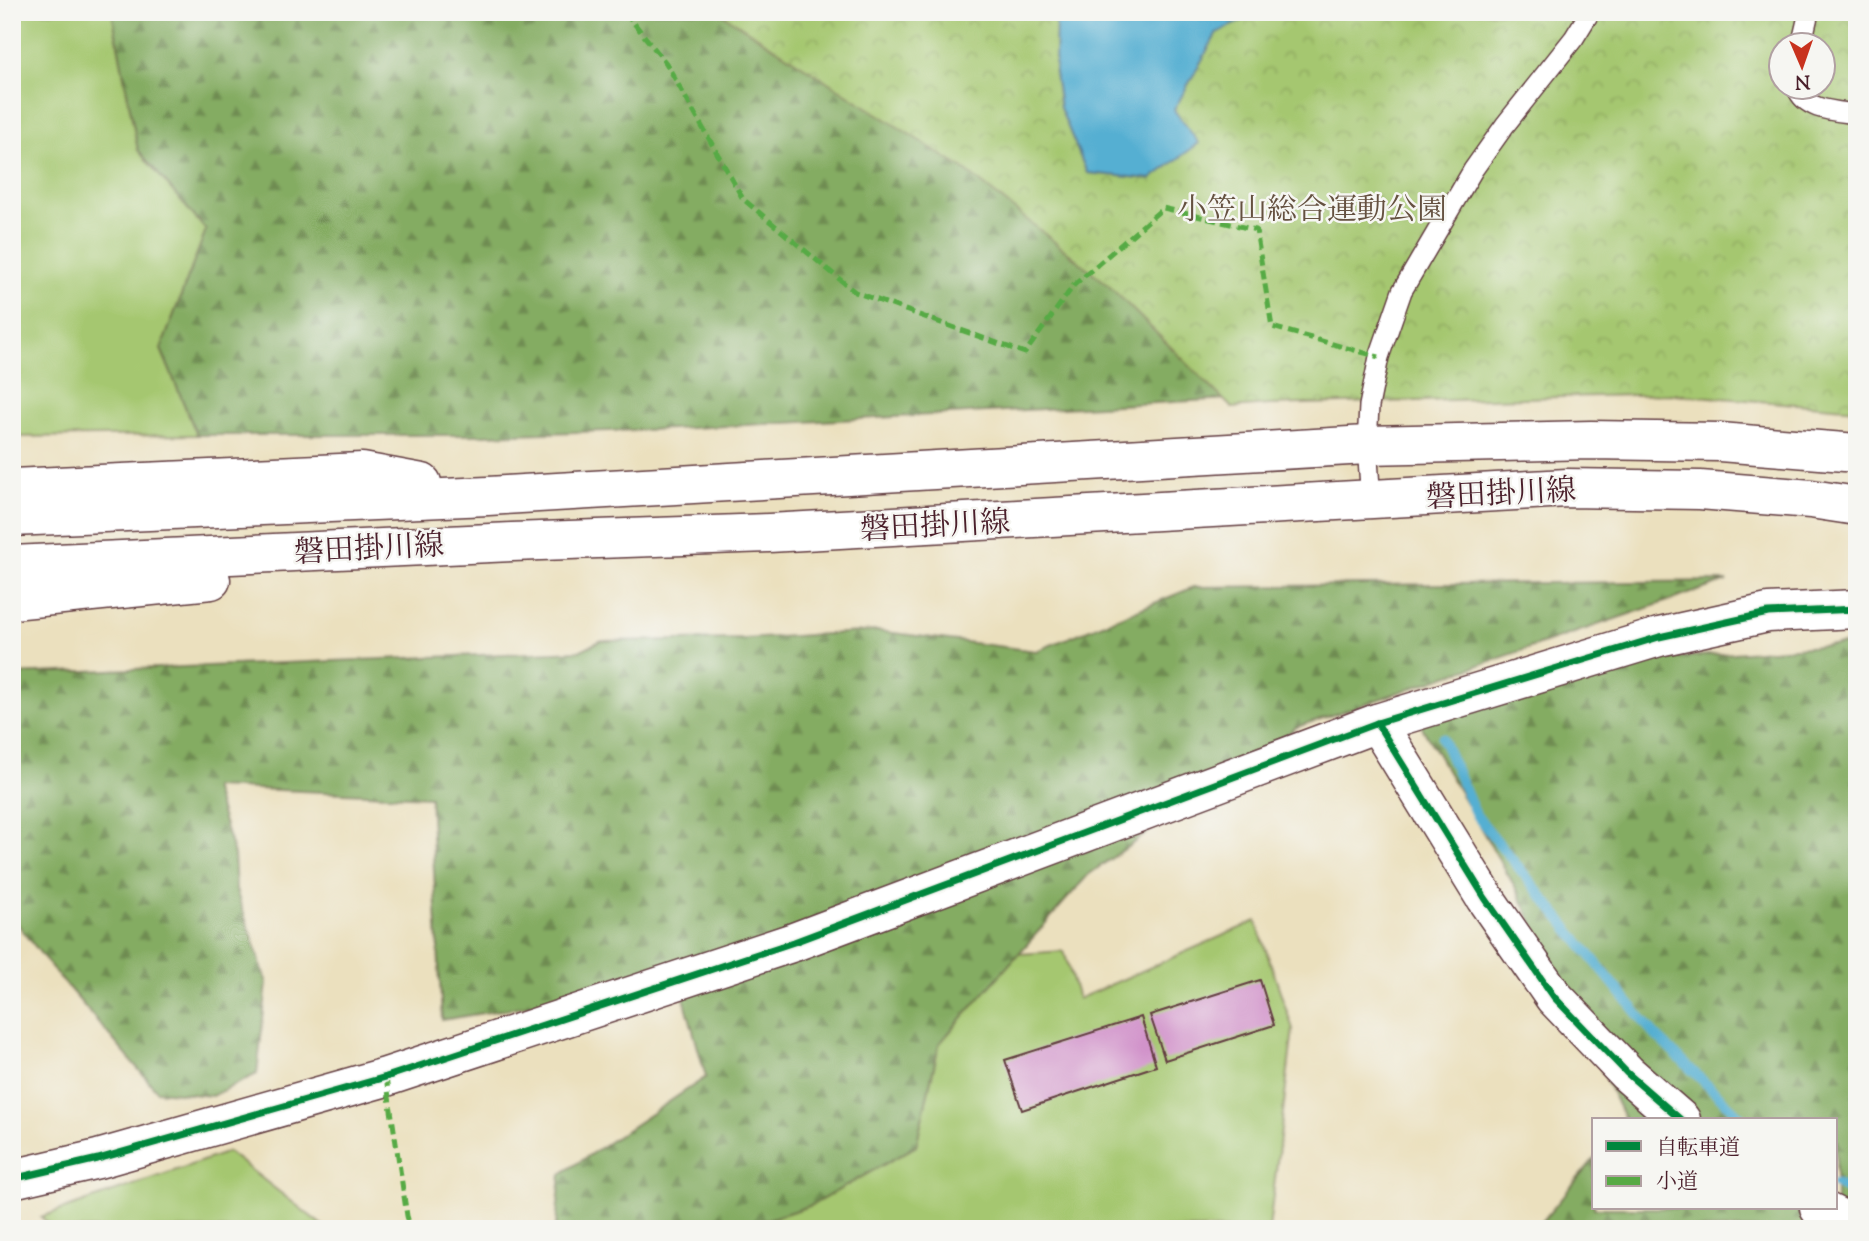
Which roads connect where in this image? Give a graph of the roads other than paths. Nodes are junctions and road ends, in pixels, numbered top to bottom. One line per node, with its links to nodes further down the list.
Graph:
1 (1590, 12): 6 (lane)
2 (1809, 12): 3 (lane)
3 (1804, 32)
4 (1809, 102): 5 (lane)
5 (1857, 114)
6 (1367, 445): 7 (main road, 磐田掛川線); 9 (main road, 磐田掛川線); 10 (lane)
7 (1857, 453)
8 (12, 488): 9 (main road)
9 (488, 496): 12 (main road, 磐田掛川線)
10 (1371, 501): 11 (main road, 磐田掛川線); 13 (main road, 磐田掛川線)
11 (1857, 506)
12 (12, 517)
13 (512, 542): 14 (main road, 磐田掛川線); 15 (main road)
14 (12, 565)
15 (12, 600)
16 (1857, 608): 17 (main road)
17 (1377, 723): 18 (main road); 19 (main road)
18 (1679, 1118)
19 (12, 1179)
20 (1823, 1210): 21 (main road)
21 (1857, 1227)

